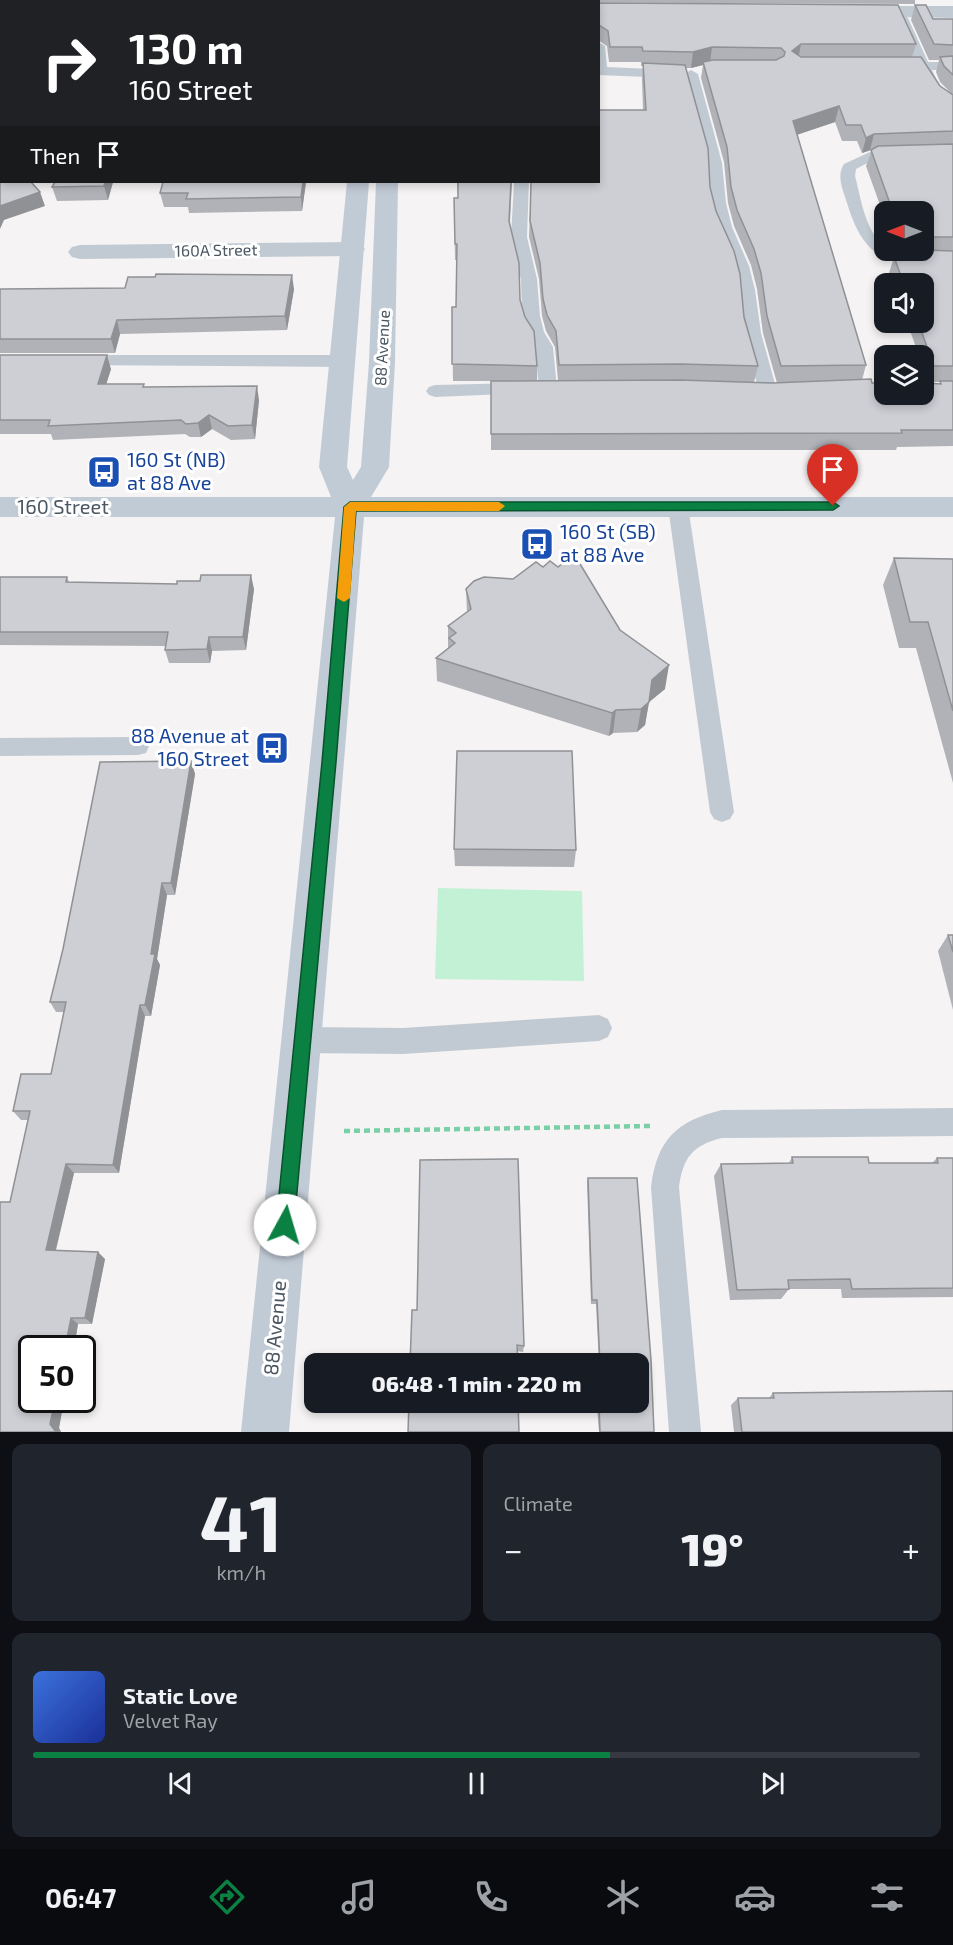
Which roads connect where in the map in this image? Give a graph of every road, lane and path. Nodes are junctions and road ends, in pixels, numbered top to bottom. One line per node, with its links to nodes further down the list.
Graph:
1 (947, 0): 4 (street)
2 (841, 12): 3 (street)
3 (899, 12): 4 (street); 6 (lane)
4 (953, 12)
5 (878, 66): 6 (lane)
6 (924, 66): 7 (lane); 9 (lane)
7 (953, 66)
8 (600, 71): 21 (lane)
9 (953, 107)
10 (953, 153): 16 (lane)
11 (358, 183): 14 (main road, 88 Avenue)
12 (387, 183): 25 (main road, 88 Avenue)
13 (521, 183): 19 (lane)
14 (353, 249): 15 (street, 160A Street); 18 (main road, 88 Avenue)
15 (80, 252)
16 (953, 260)
17 (60, 361): 18 (lane)
18 (342, 362): 25 (main road, 88 Avenue)
19 (548, 389): 20 (lane); 22 (lane)
20 (571, 389)
21 (746, 390)
22 (435, 391)
23 (678, 506): 25 (main road, 160 Street); 26 (main road, 160 Street); 29 (lane)
24 (0, 507): 25 (main road, 160 Street)
25 (350, 507): 31 (main road, 88 Avenue)
26 (953, 507)
27 (138, 746): 28 (lane)
28 (0, 747)
29 (722, 812)
30 (599, 1028): 31 (lane)
31 (302, 1040): 35 (main road, 88 Avenue)
32 (953, 1122): 36 (lane)
33 (651, 1126): 34 (path)
34 (344, 1131)
35 (265, 1432)
36 (684, 1432)

